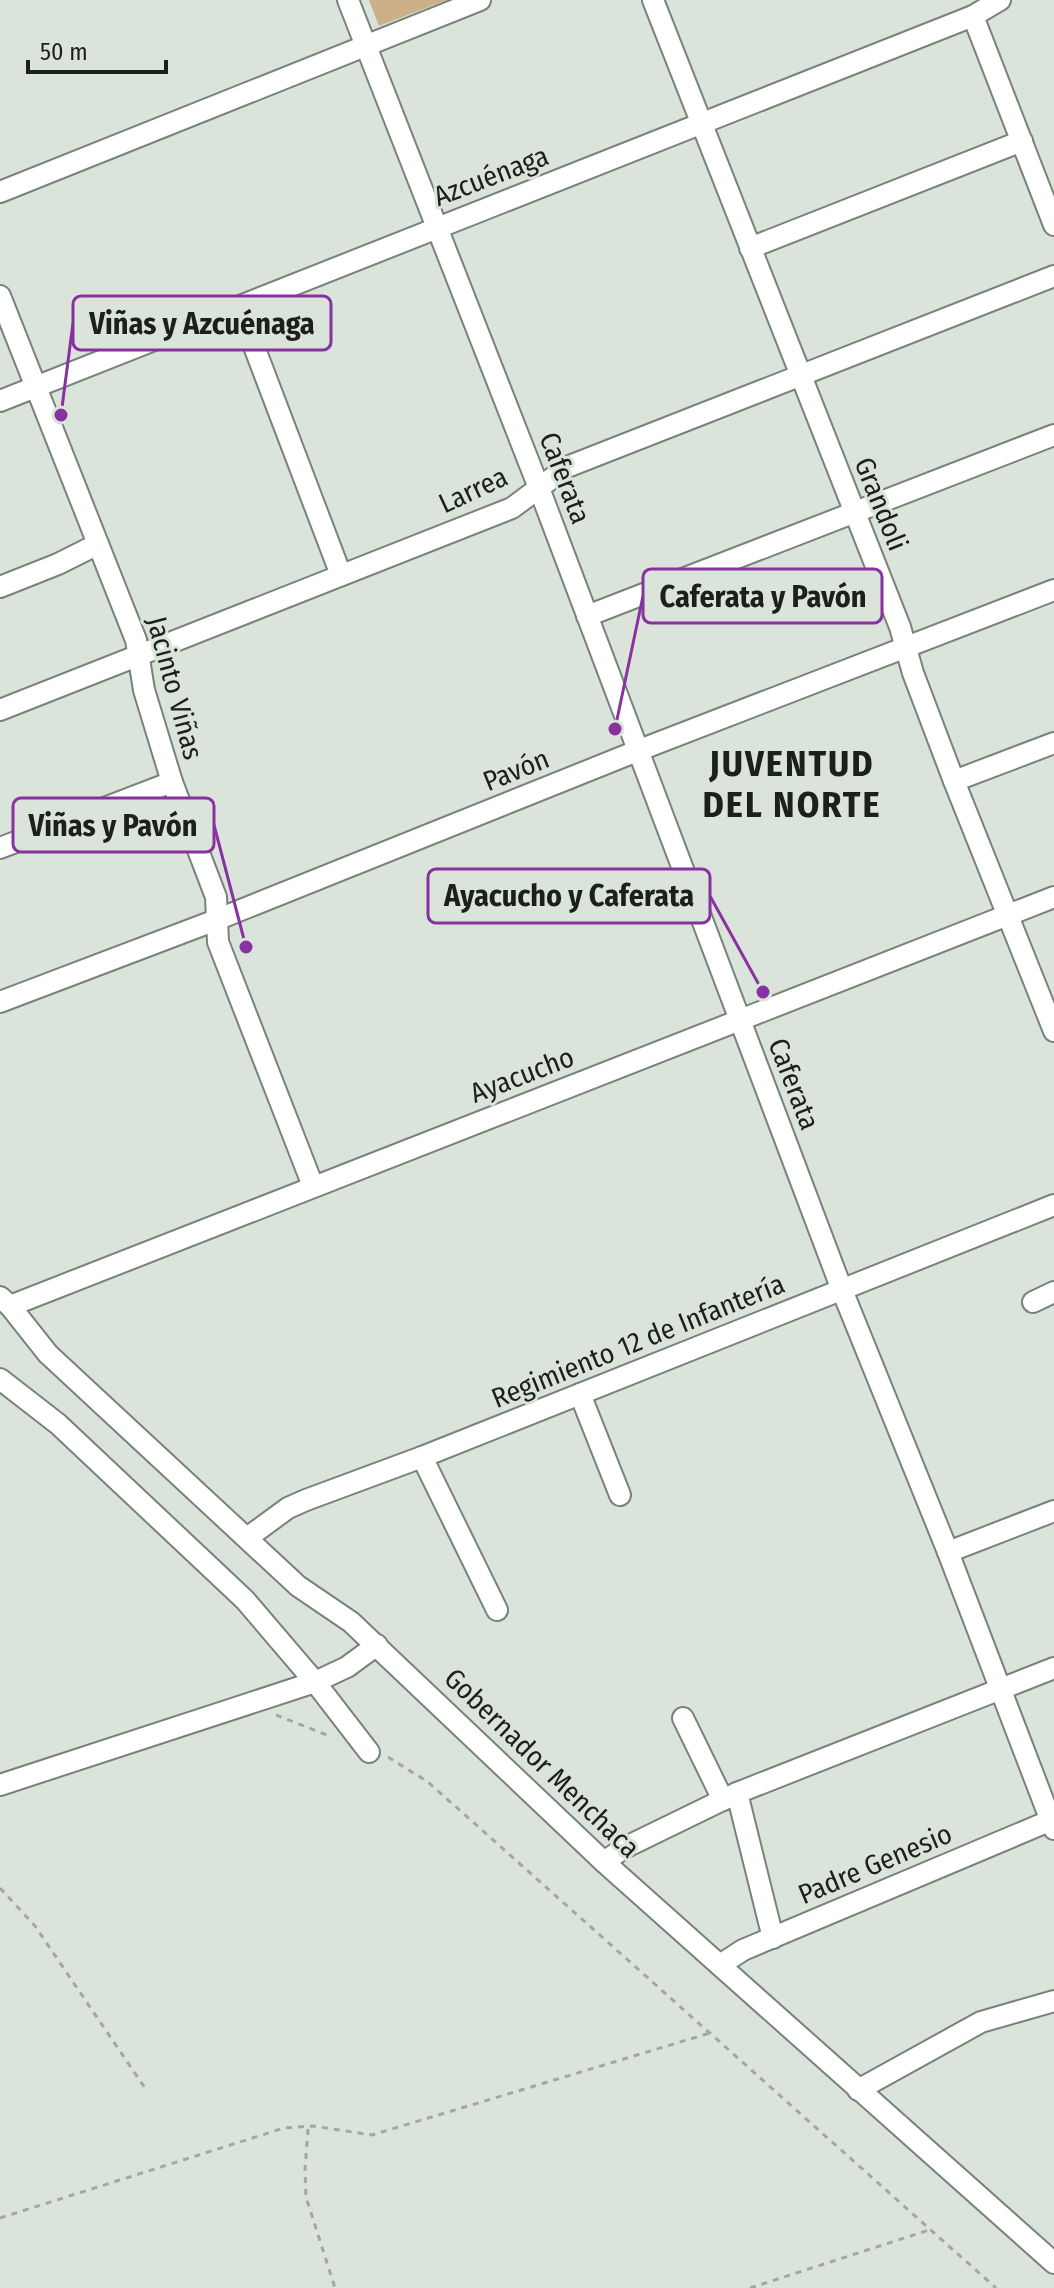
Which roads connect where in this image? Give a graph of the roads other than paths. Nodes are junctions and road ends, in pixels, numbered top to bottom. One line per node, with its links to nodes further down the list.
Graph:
1 (348, 0): 6 (street, Caferata)
2 (480, 0): 6 (street)
3 (653, 0): 7 (street, Grandoli)
4 (1000, 0): 5 (street, Azcuénaga)
5 (973, 16): 7 (street, Azcuénaga); 8 (street)
6 (365, 44): 9 (street); 11 (street, Caferata)
7 (701, 124): 11 (street, Azcuénaga); 12 (street, Grandoli)
8 (1022, 141): 10 (street); 12 (street)
9 (0, 192)
10 (1054, 225)
11 (435, 228): 15 (street, Azcuénaga); 20 (street, Caferata)
12 (750, 248): 16 (street, Grandoli)
13 (1054, 276): 16 (street, Larrea)
14 (0, 296): 17 (street, Jacinto Viñas)
15 (239, 307): 17 (street, Azcuénaga); 23 (street)
16 (800, 377): 20 (street, Larrea); 21 (street, Grandoli)
17 (36, 386): 18 (street, Azcuénaga); 22 (street, Jacinto Viñas)
18 (0, 401)
19 (1054, 435): 21 (street)
20 (539, 488): 23 (street, Larrea); 26 (street, Caferata)
21 (854, 511): 26 (street); 27 (street, Grandoli)
22 (98, 544): 24 (street); 28 (street, Jacinto Viñas)
23 (341, 575): 28 (street, Larrea)
24 (0, 587)
25 (1054, 590): 27 (street, Pavón)
26 (587, 616): 31 (street, Caferata)
27 (905, 648): 31 (street, Pavón); 32 (street, Grandoli)
28 (138, 657): 29 (street, Larrea); 33 (street, Jacinto Viñas)
29 (0, 710)
30 (1054, 743): 32 (street)
31 (637, 751): 37 (street, Pavón); 39 (street, Caferata)
32 (954, 781): 36 (street, Grandoli)
33 (172, 782): 34 (street); 37 (street, Jacinto Viñas)
34 (0, 848)
35 (1054, 897): 36 (street, Ayacucho)
36 (1008, 915): 39 (street, Ayacucho); 40 (street, Grandoli)
37 (216, 920): 38 (street, Pavón); 41 (street, Jacinto Viñas)
38 (0, 1002)
39 (740, 1020): 41 (street, Ayacucho); 43 (street, Caferata)
40 (1054, 1031)
41 (313, 1186): 45 (street, Ayacucho)
42 (1054, 1205): 43 (street, Regimiento 12 de Infantería)
43 (842, 1290): 48 (street, Regimiento 12 de Infantería); 53 (street, Caferata)
44 (1054, 1292): 46 (street)
45 (5, 1301): 52 (street, Gobernador Menchaca)
46 (1033, 1302)
47 (0, 1379): 57 (street)
48 (580, 1394): 49 (street, Regimiento 12 de Infantería); 50 (street)
49 (422, 1457): 52 (street, Regimiento 12 de Infantería); 54 (street)
50 (620, 1495)
51 (1054, 1511): 53 (street)
52 (247, 1538): 55 (street, Gobernador Menchaca)
53 (948, 1552): 58 (street, Caferata)
54 (497, 1610)
55 (377, 1645): 57 (street); 64 (street, Gobernador Menchaca)
56 (1054, 1668): 58 (street)
57 (315, 1682): 60 (street); 61 (street)
58 (1000, 1689): 62 (street); 63 (street, Caferata)
59 (683, 1718): 62 (street)
60 (369, 1752)
61 (0, 1785)
62 (730, 1796): 64 (street); 65 (street)
63 (1053, 1822): 65 (street, Padre Genesio)
64 (604, 1862): 66 (street, Gobernador Menchaca)
65 (773, 1938): 66 (street, Padre Genesio)
66 (720, 1965): 68 (street, Gobernador Menchaca)
67 (1054, 2001): 68 (street)
68 (858, 2090): 69 (street, Gobernador Menchaca)
69 (1054, 2263)

